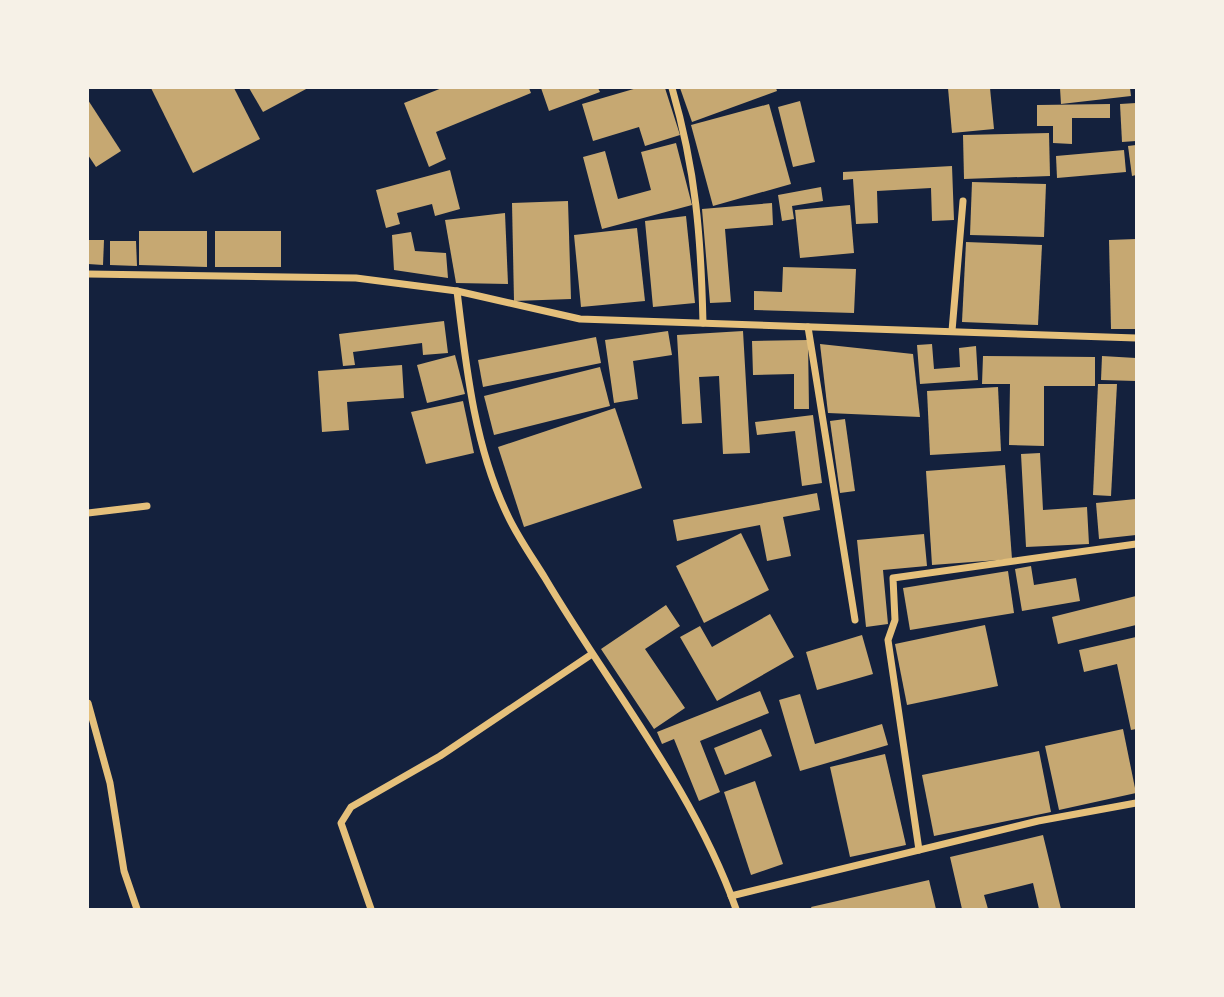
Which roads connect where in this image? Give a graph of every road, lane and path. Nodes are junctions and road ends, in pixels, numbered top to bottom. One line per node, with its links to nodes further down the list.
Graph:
1 (672, 88): 5 (street)
2 (963, 201): 7 (street)
3 (88, 274): 4 (street)
4 (457, 291): 5 (street); 13 (street)
5 (703, 323): 6 (street)
6 (808, 327): 7 (street); 12 (street)
7 (952, 331): 8 (street)
8 (1136, 338)
9 (147, 506): 10 (street)
10 (88, 513)
11 (1136, 544): 16 (street)
12 (855, 620)
13 (593, 654): 17 (street); 19 (street)
14 (88, 703): 18 (street)
15 (1136, 803): 16 (street)
16 (919, 850): 17 (street)
17 (731, 896): 20 (street)
18 (137, 909)
19 (371, 909)
20 (736, 909)

